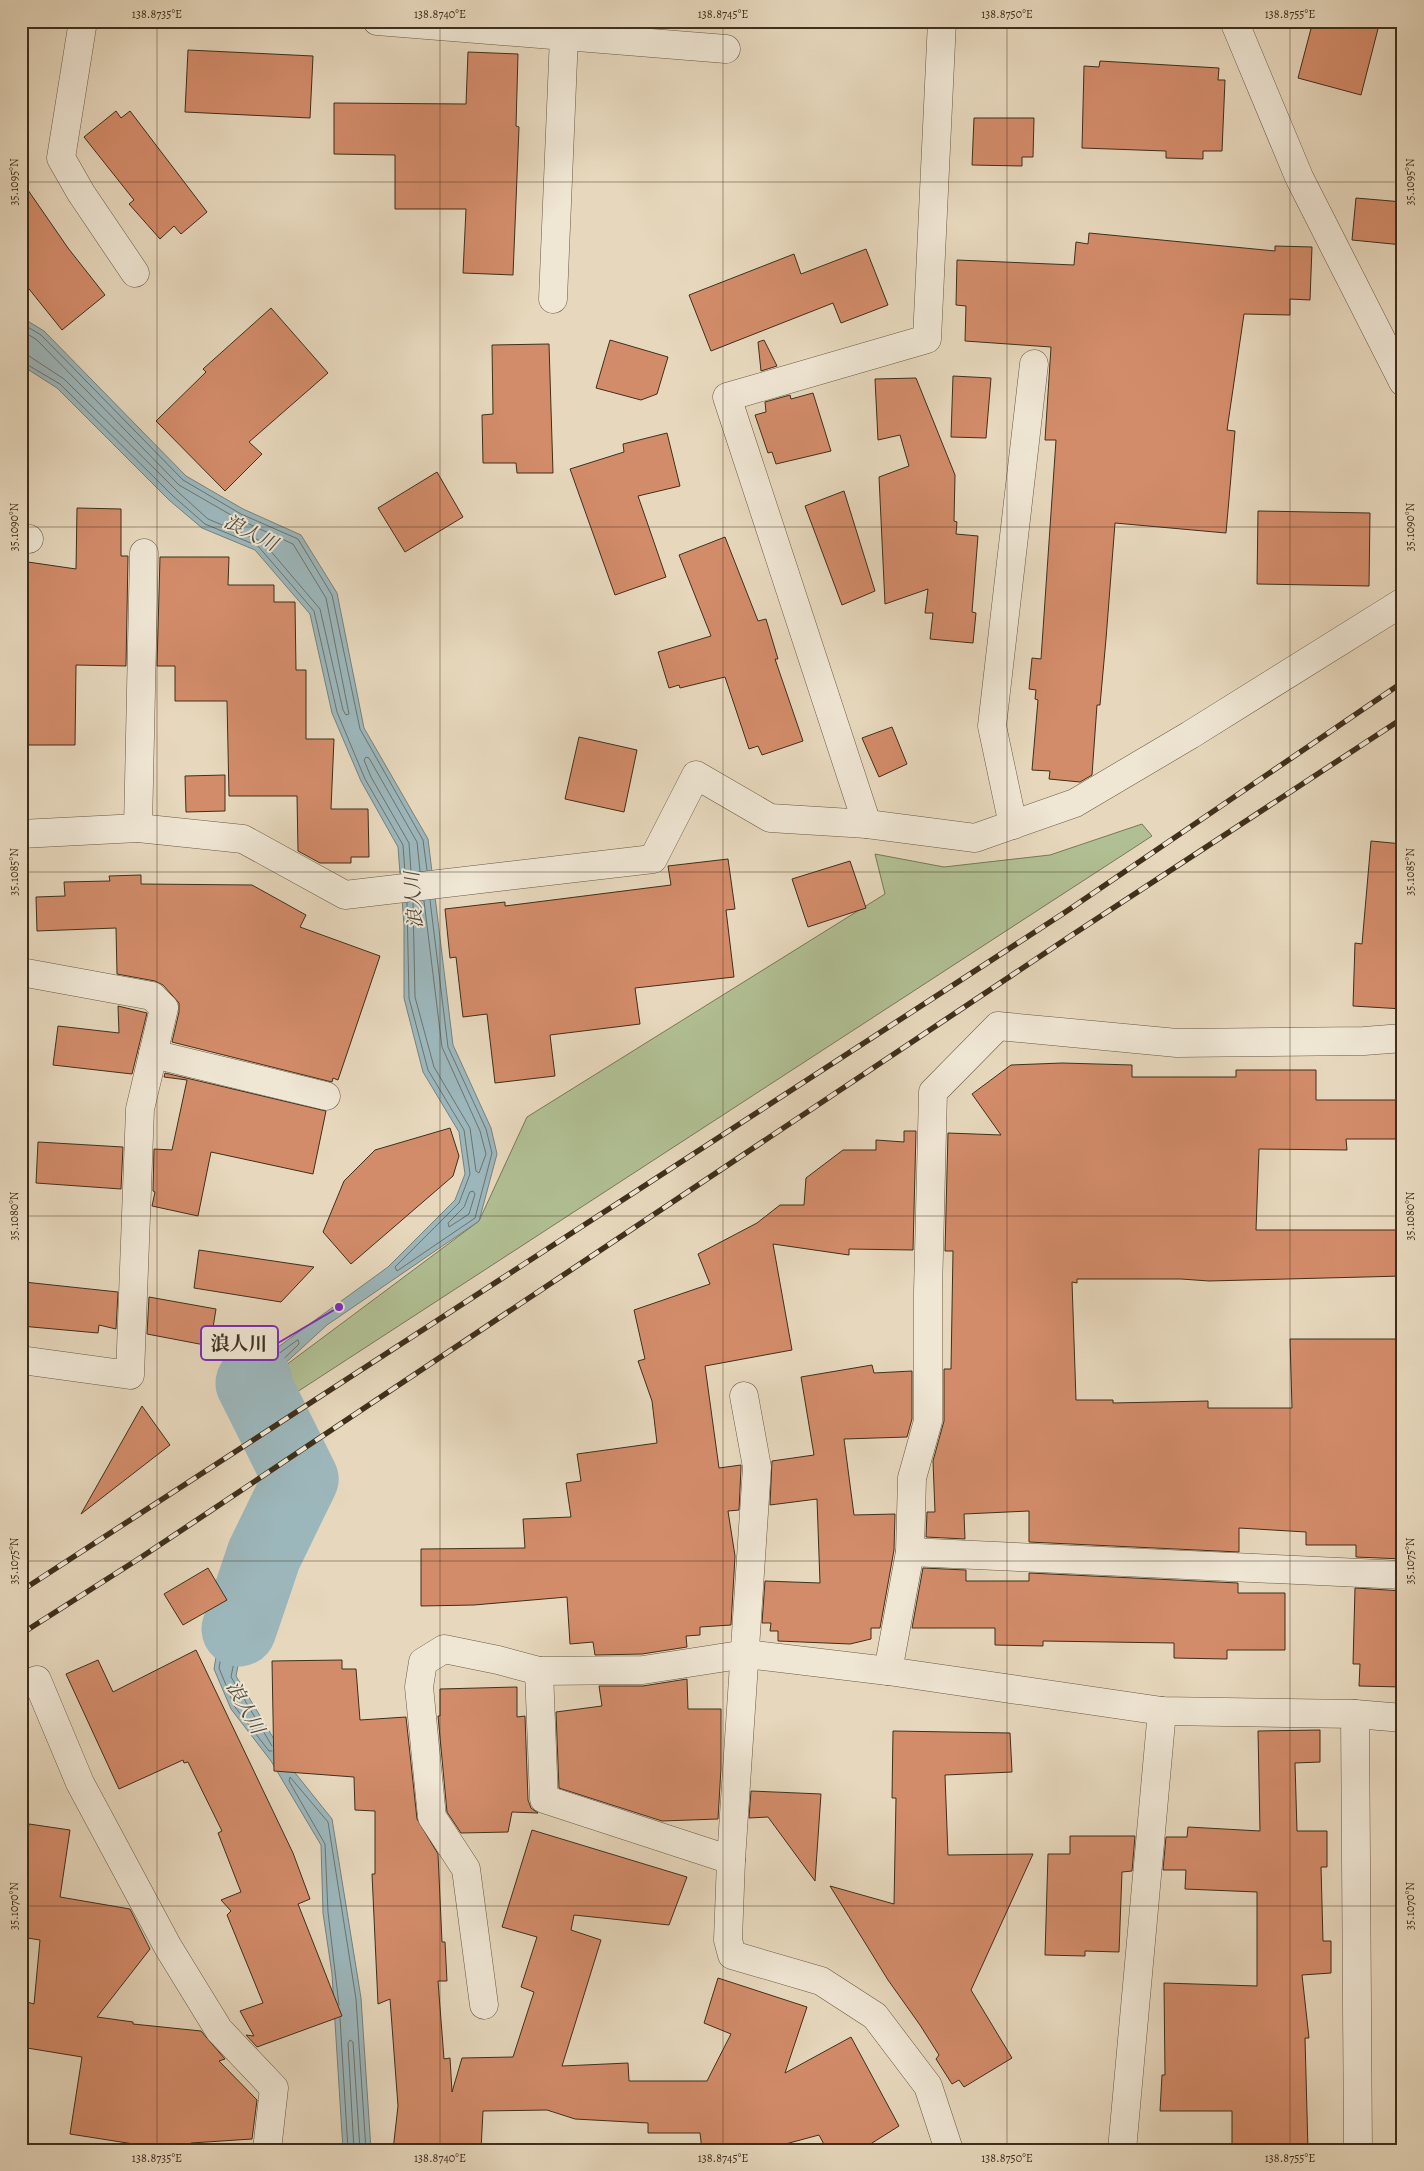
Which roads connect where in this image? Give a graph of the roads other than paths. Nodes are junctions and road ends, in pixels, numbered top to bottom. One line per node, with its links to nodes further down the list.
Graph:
1 (83, 21): 8 (street)
2 (377, 21): 5 (street)
3 (942, 21): 14 (street)
4 (1234, 21): 11 (street)
5 (441, 24): 6 (street)
6 (564, 36): 7 (street); 9 (street)
7 (726, 49)
8 (135, 273)
9 (553, 299)
10 (1034, 364): 15 (street)
11 (1403, 382)
12 (144, 553): 16 (street)
13 (1403, 602): 15 (street)
14 (867, 824): 15 (street); 16 (street)
15 (1013, 825)
16 (138, 828): 17 (street)
17 (21, 834)
18 (21, 972): 20 (street)
19 (1403, 1038): 24 (street)
20 (153, 1054): 21 (street); 22 (street)
21 (326, 1096)
22 (21, 1360)
23 (744, 1396): 26 (street)
24 (910, 1552): 25 (street); 27 (street)
25 (1403, 1575)
26 (746, 1654): 27 (street); 28 (street); 33 (street)
27 (888, 1671): 30 (street)
28 (539, 1672): 33 (street); 34 (street)
29 (37, 1680): 35 (street)
30 (1162, 1712): 31 (street); 37 (street)
31 (1355, 1714): 32 (street); 38 (street)
32 (1403, 1718)
33 (731, 1860): 36 (street)
34 (484, 2005)
35 (267, 2150)
36 (949, 2150)
37 (1122, 2150)
38 (1358, 2150)

